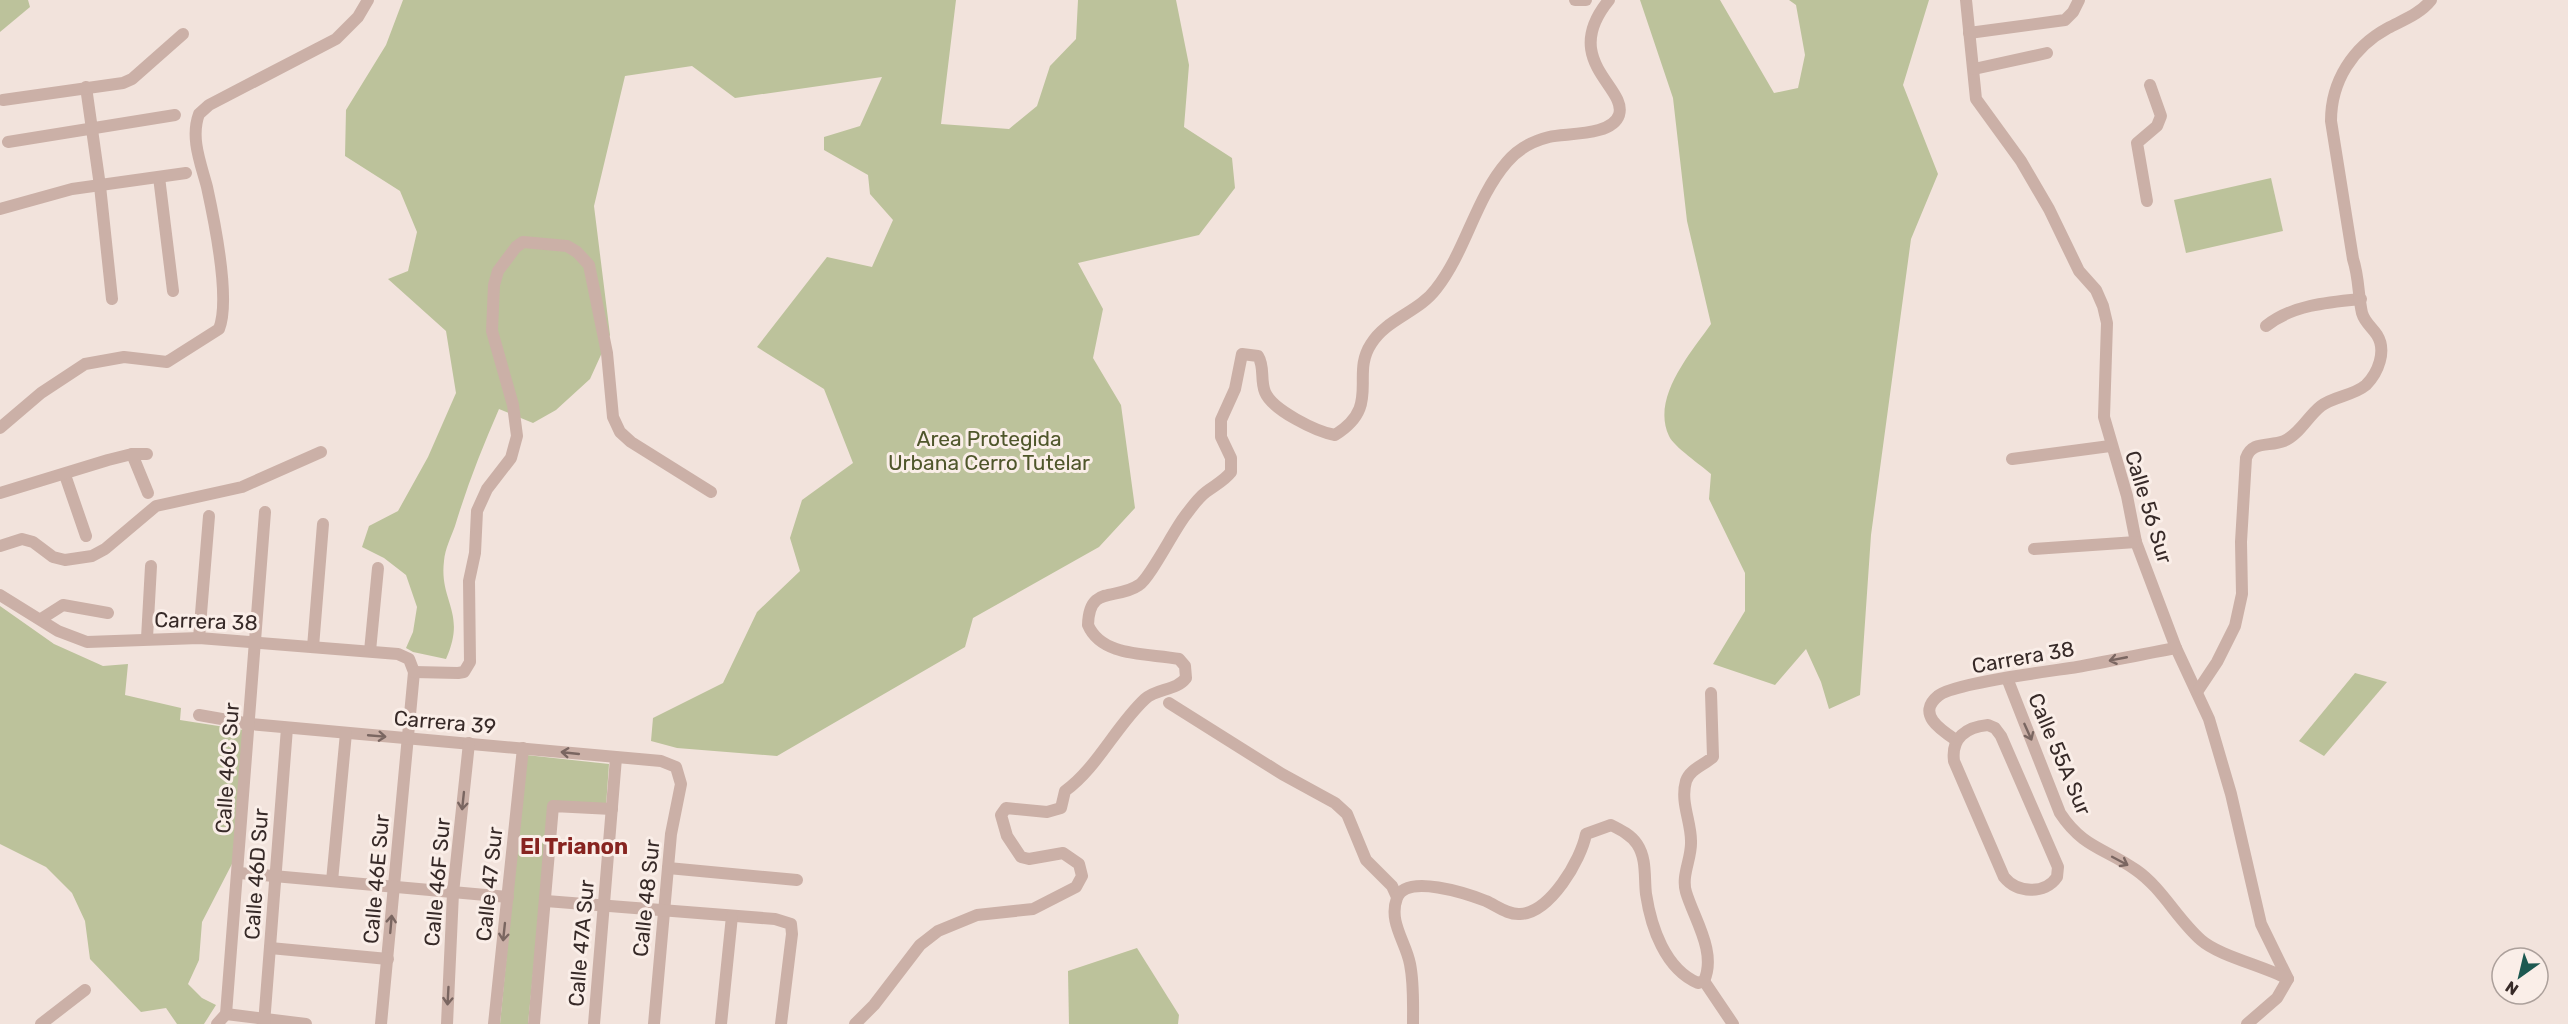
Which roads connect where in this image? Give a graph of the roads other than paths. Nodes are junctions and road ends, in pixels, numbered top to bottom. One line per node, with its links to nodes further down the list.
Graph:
1 (368, 0): 27 (street)
2 (1575, 0): 3 (street)
3 (1586, 0)
4 (1609, 0): 102 (street)
5 (1966, 0): 8 (street, Calle 56 Sur)
6 (2079, 0): 8 (street)
7 (2431, 0): 25 (street)
8 (1969, 33): 11 (street, Calle 56 Sur)
9 (183, 34): 13 (street)
10 (2047, 53): 11 (street)
11 (1974, 69): 28 (street, Calle 56 Sur)
12 (2150, 85): 21 (street)
13 (86, 87): 14 (street); 16 (street)
14 (3, 100)
15 (175, 115): 16 (street)
16 (91, 128): 17 (street); 20 (street)
17 (8, 142)
18 (186, 173): 19 (street)
19 (159, 177): 20 (street); 23 (street)
20 (100, 186): 22 (street); 24 (street)
21 (2147, 201)
22 (0, 209)
23 (173, 291)
24 (112, 299)
25 (2361, 299): 26 (street); 57 (street)
26 (2266, 326)
27 (0, 428)
28 (2110, 446): 32 (street); 41 (street, Calle 56 Sur)
29 (321, 452): 42 (street)
30 (132, 454): 31 (street); 33 (street); 36 (street)
31 (147, 454)
32 (2012, 459)
33 (65, 475): 35 (street); 40 (street)
34 (711, 492): 55 (street)
35 (0, 493)
36 (148, 493)
37 (265, 512): 51 (street, Calle 46C Sur)
38 (209, 516): 50 (street)
39 (323, 524): 52 (street)
40 (86, 536)
41 (2136, 542): 43 (street); 53 (street, Calle 56 Sur)
42 (0, 546)
43 (2034, 549)
44 (150, 566): 49 (street)
45 (378, 568): 54 (street)
46 (0, 595): 48 (street, Carrera 38)
47 (108, 613): 48 (street)
48 (41, 619): 49 (street, Carrera 38)
49 (147, 638): 50 (street, Carrera 38)
50 (199, 638): 51 (street, Carrera 38)
51 (256, 642): 52 (street, Carrera 38); 61 (street, Calle 46C Sur)
52 (313, 646): 54 (street, Carrera 38)
53 (2176, 648): 56 (street, Carrera 38, one-way to 56); 57 (street, Calle 56 Sur)
54 (370, 651): 55 (street, Carrera 38)
55 (414, 672): 64 (street)
56 (2007, 678): 65 (street, Carrera 38); 86 (street, Calle 55A Sur, one-way to 86)
57 (2198, 692): 86 (street, Calle 56 Sur)
58 (1711, 693): 87 (street)
59 (1169, 703): 79 (street)
60 (199, 715): 61 (street, Carrera 39)
61 (250, 724): 62 (street, Carrera 39); 72 (street, Calle 46C Sur)
62 (287, 728): 63 (street, Carrera 39); 73 (street, Calle 46D Sur)
63 (346, 733): 64 (street, Carrera 39, one-way to 64); 75 (street)
64 (408, 738): 66 (street, Carrera 39); 76 (street, Calle 46E Sur)
65 (1956, 740): 65 (street)
66 (469, 743): 67 (street, Carrera 39); 77 (street, Calle 46F Sur, one-way to 77)
67 (523, 748): 68 (street, Carrera 39, one-way to 67); 78 (street, Calle 47 Sur)
68 (616, 758): 69 (street, Carrera 39); 70 (street, Calle 47A Sur)
69 (681, 777): 71 (street, Calle 48 Sur)
70 (612, 809): 80 (street); 81 (street, Calle 47A Sur)
71 (668, 868): 74 (street); 82 (street, Calle 48 Sur)
72 (239, 873): 73 (street); 89 (street, Calle 46C Sur)
73 (276, 876): 75 (street); 84 (street, Calle 46D Sur)
74 (797, 880)
75 (332, 881): 76 (street)
76 (395, 886): 77 (street); 85 (street, Calle 46E Sur, one-way to 76)
77 (453, 893): 78 (street); 95 (street, Calle 46F Sur, one-way to 95)
78 (508, 897): 96 (street, Calle 47 Sur, one-way to 96)
79 (1397, 897): 87 (street); 103 (street)
80 (546, 901): 81 (street); 97 (street)
81 (604, 907): 82 (street); 98 (street, Calle 47A Sur)
82 (664, 909): 83 (street); 99 (street, Calle 48 Sur)
83 (732, 916): 100 (street); 101 (street)
84 (270, 948): 85 (street); 90 (street, Calle 46D Sur)
85 (388, 959): 94 (street, Calle 46E Sur)
86 (2288, 979): 105 (street)
87 (1704, 981): 104 (street)
88 (85, 990): 91 (street)
89 (226, 1014): 90 (street); 92 (street)
90 (265, 1022): 93 (street)
91 (41, 1024)
92 (217, 1024)
93 (306, 1024)
94 (381, 1024)
95 (447, 1024)
96 (494, 1024)
97 (534, 1024)
98 (594, 1024)
99 (654, 1024)
100 (722, 1024)
101 (781, 1024)
102 (855, 1024)
103 (1413, 1024)
104 (1733, 1024)
105 (2247, 1024)

